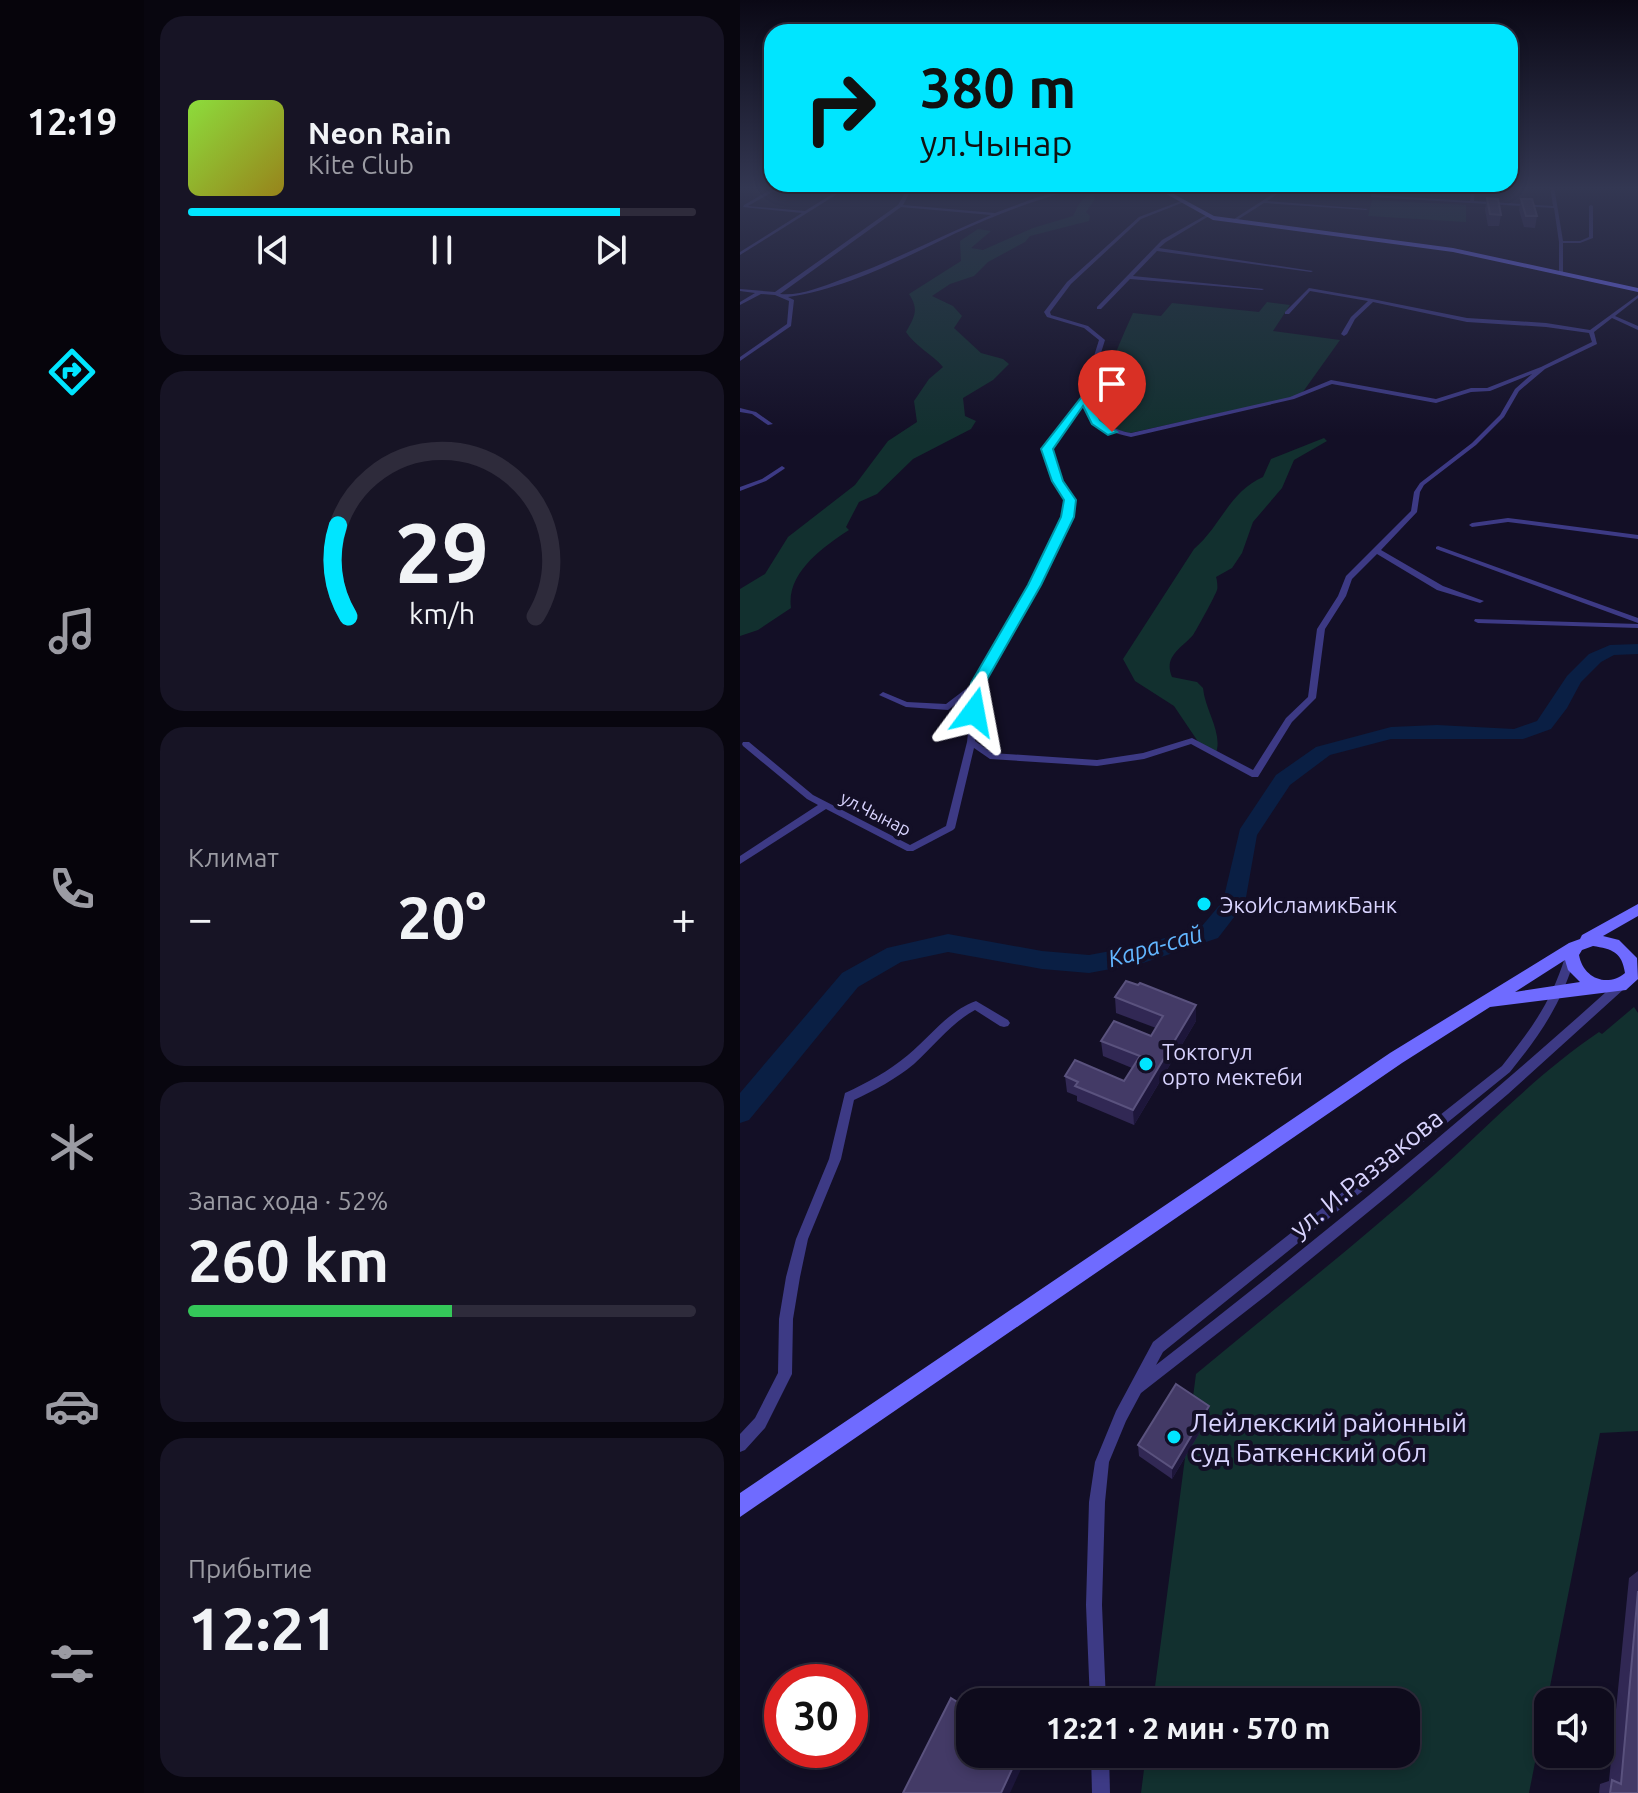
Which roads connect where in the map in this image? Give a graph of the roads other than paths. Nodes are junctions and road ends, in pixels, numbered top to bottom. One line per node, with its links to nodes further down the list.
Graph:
1 (813, 270): 15 (street)
2 (873, 270): 15 (street)
3 (1084, 270): 27 (street, ул.Чынар)
4 (1135, 270): 10 (street)
5 (1302, 270): 8 (street)
6 (1545, 270): 9 (street)
7 (1561, 270): 9 (street)
8 (1311, 271)
9 (1561, 273): 13 (street)
10 (1128, 277): 11 (street); 19 (street)
11 (1262, 289)
12 (740, 290): 14 (street)
13 (1638, 290)
14 (760, 292): 15 (street); 18 (street)
15 (779, 295): 25 (street)
16 (1638, 296): 21 (street)
17 (1372, 300): 20 (street); 23 (street); 24 (street)
18 (740, 304)
19 (1099, 308)
20 (1287, 313)
21 (1612, 316): 22 (street); 23 (street)
22 (1638, 328)
23 (1591, 332): 26 (street)
24 (1344, 334)
25 (740, 359)
26 (1543, 368): 27 (street); 35 (street)
27 (1084, 398): 39 (street, ул.Чынар)
28 (740, 410): 29 (street)
29 (770, 424)
30 (782, 468): 31 (street)
31 (740, 489)
32 (1472, 525): 33 (street)
33 (1638, 537)
34 (1438, 548): 38 (street)
35 (1376, 550): 36 (street); 41 (street)
36 (1480, 601)
37 (1478, 621): 38 (street)
38 (1638, 623)
39 (978, 683): 40 (street); 41 (street, ул.Чынар)
40 (883, 695)
41 (971, 742): 43 (street, ул.Чынар)
42 (746, 744): 43 (street, ул.Чынар)
43 (825, 805): 44 (street)
44 (740, 861)
45 (1638, 909): 46 (street)
46 (1575, 949): 47 (street); 48 (street); 50 (street, ул. И.Раззакова); 51 (street)
47 (1635, 968): 49 (street)
48 (1597, 985): 49 (street); 50 (street)
49 (1620, 986): 53 (street, ул. И.Раззакова)
50 (1562, 989): 51 (street); 53 (street, ул. И.Раззакова)
51 (1482, 1002): 55 (street)
52 (1004, 1023): 54 (street)
53 (1135, 1389): 56 (street, ул. И.Раззакова)
54 (740, 1445)
55 (740, 1506)
56 (1097, 1688)
57 (1100, 1768): 58 (street)
58 (1101, 1793)

